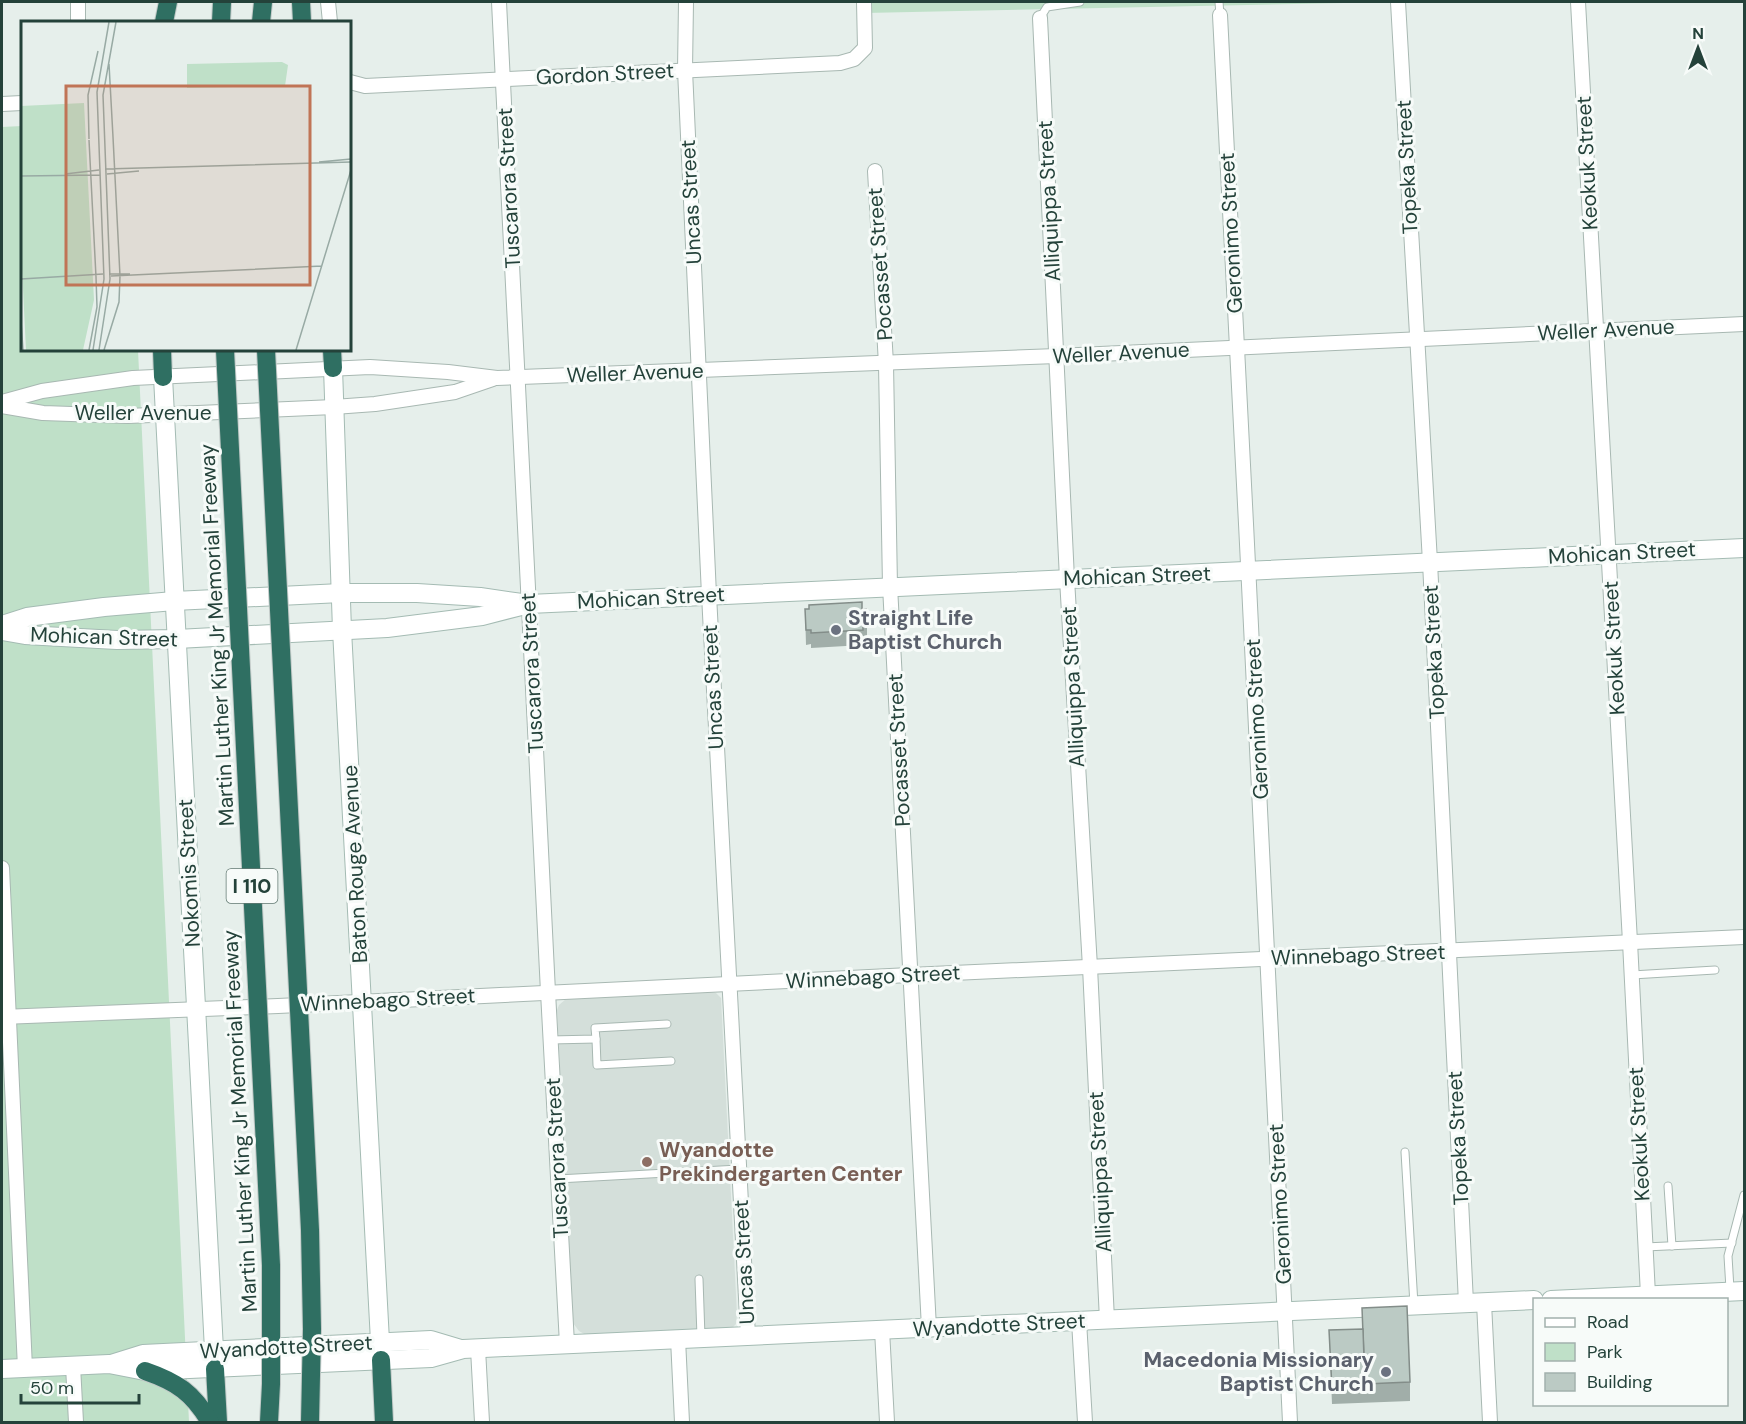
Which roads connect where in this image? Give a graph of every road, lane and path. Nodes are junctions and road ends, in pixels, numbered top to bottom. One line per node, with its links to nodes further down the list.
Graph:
1 (78, 2): 15 (street)
2 (168, 2): 16 (highway)
3 (222, 2): 17 (highway)
4 (262, 2): 18 (highway)
5 (301, 2): 19 (highway)
6 (328, 2): 20 (street)
7 (499, 2): 22 (street, Tuscarora Street)
8 (686, 2): 21 (street, Uncas Street)
9 (864, 2): 21 (street, Gordon Street)
10 (1080, 2): 14 (lane)
11 (1398, 2): 29 (street, Topeka Street)
12 (1578, 2): 28 (street, Keokuk Street)
13 (1220, 8): 30 (street, Geronimo Street)
14 (1040, 18): 35 (street, Alliquippa Street)
15 (78, 21)
16 (164, 21)
17 (221, 21)
18 (261, 21)
19 (302, 21)
20 (330, 21)
21 (685, 70): 22 (street, Gordon Street); 38 (street, Uncas Street)
22 (504, 79): 23 (street, Gordon Street); 40 (street, Tuscarora Street)
23 (351, 82)
24 (21, 103): 25 (street)
25 (2, 104)
26 (874, 171): 36 (street, Pocasset Street)
27 (1744, 324): 28 (street, Weller Avenue)
28 (1597, 330): 29 (street, Weller Avenue); 46 (street, Keokuk Street)
29 (1416, 340): 30 (street, Weller Avenue); 47 (street, Topeka Street)
30 (1236, 347): 35 (street, Weller Avenue); 48 (street, Geronimo Street)
31 (162, 351): 39 (highway)
32 (225, 351): 114 (highway, Martin Luther King Jr Memorial Freeway / I 110, bridge)
33 (266, 351): 115 (highway, I 110, bridge)
34 (332, 351): 37 (highway)
35 (1057, 356): 36 (street, Weller Avenue); 49 (street, Alliquippa Street)
36 (886, 363): 38 (street, Weller Avenue); 50 (street, Pocasset Street)
37 (333, 369): 39 (street, Weller Avenue); 41 (street, Weller Avenue); 43 (street, Baton Rouge Avenue)
38 (699, 371): 40 (street, Weller Avenue); 52 (street, Uncas Street)
39 (162, 377): 42 (street, Weller Avenue); 44 (street, Nokomis Street)
40 (518, 377): 41 (street, Weller Avenue); 54 (street, Tuscarora Street)
41 (497, 378): 43 (street, Weller Avenue)
42 (2, 404): 44 (street, Weller Avenue)
43 (334, 407): 44 (street, Weller Avenue); 51 (street, Baton Rouge Avenue)
44 (165, 415): 53 (street, Nokomis Street)
45 (1744, 548): 46 (street, Mohican Street)
46 (1608, 554): 47 (street, Mohican Street); 61 (street, Keokuk Street)
47 (1430, 562): 48 (street, Mohican Street); 62 (street, Topeka Street)
48 (1249, 571): 49 (street, Mohican Street); 63 (street, Geronimo Street)
49 (1067, 579): 50 (street, Mohican Street); 64 (street, Alliquippa Street)
50 (890, 586): 52 (street, Mohican Street); 66 (street, Pocasset Street)
51 (341, 593): 53 (street, Mohican Street); 54 (street, Mohican Street); 56 (street, Baton Rouge Avenue)
52 (709, 595): 54 (street, Mohican Street); 68 (street, Uncas Street)
53 (174, 601): 55 (street, Mohican Street); 58 (street, Nokomis Street)
54 (529, 604): 56 (street, Mohican Street); 69 (street, Tuscarora Street)
55 (2, 625)
56 (342, 630): 58 (street, Mohican Street); 70 (street, Baton Rouge Avenue)
57 (2, 631): 58 (street, Mohican Street)
58 (177, 639): 71 (street, Nokomis Street)
59 (2, 868): 72 (street)
60 (1744, 938): 61 (street, Winnebago Street)
61 (1630, 942): 62 (street, Winnebago Street); 67 (street, Keokuk Street)
62 (1449, 951): 63 (street, Winnebago Street); 91 (street, Topeka Street)
63 (1269, 959): 64 (street, Winnebago Street); 93 (street, Geronimo Street)
64 (1090, 967): 66 (street, Winnebago Street); 94 (street, Alliquippa Street)
65 (1715, 970): 67 (lane)
66 (910, 975): 68 (street, Winnebago Street); 96 (street, Pocasset Street)
67 (1632, 975): 84 (street, Keokuk Street)
68 (728, 984): 69 (street, Winnebago Street); 78 (street, Uncas Street)
69 (548, 992): 70 (street, Winnebago Street); 75 (street, Tuscarora Street)
70 (363, 1001): 71 (street, Winnebago Street); 104 (street, Baton Rouge Avenue)
71 (195, 1008): 72 (street, Winnebago Street); 103 (street, Nokomis Street)
72 (6, 1017): 107 (street)
73 (667, 1024): 74 (lane)
74 (596, 1039): 75 (lane); 76 (lane)
75 (550, 1040): 79 (street, Tuscarora Street)
76 (671, 1061)
77 (1405, 1152): 92 (lane)
78 (739, 1169): 79 (lane); 98 (street, Uncas Street)
79 (558, 1179): 101 (street, Tuscarora Street)
80 (1668, 1186): 83 (lane)
81 (1744, 1195): 82 (lane)
82 (1732, 1243): 83 (lane); 86 (lane)
83 (1672, 1246): 84 (lane)
84 (1645, 1247): 87 (street, Keokuk Street)
85 (699, 1279): 99 (lane)
86 (1737, 1291): 87 (street)
87 (1648, 1295): 88 (street)
88 (1575, 1298)
89 (1533, 1300): 90 (street, Wyandotte Street)
90 (1484, 1302): 91 (street, Wyandotte Street); 122 (street)
91 (1466, 1303): 92 (street, Wyandotte Street)
92 (1414, 1306): 93 (street, Wyandotte Street)
93 (1285, 1312): 94 (street, Wyandotte Street); 121 (street, Geronimo Street)
94 (1107, 1320): 95 (street, Wyandotte Street)
95 (1079, 1321): 96 (street, Wyandotte Street); 120 (street)
96 (929, 1328): 97 (street, Wyandotte Street)
97 (882, 1330): 98 (street, Wyandotte Street); 119 (street)
98 (748, 1336): 99 (street, Wyandotte Street)
99 (701, 1338): 100 (street, Wyandotte Street)
100 (678, 1340): 101 (street, Wyandotte Street); 118 (street)
101 (567, 1344): 102 (street, Wyandotte Street)
102 (471, 1349): 104 (street, Wyandotte Street); 117 (street)
103 (214, 1350): 104 (street, Wyandotte Street); 105 (street, Wyandotte Street); 109 (street, Nokomis Street)
104 (381, 1351): 109 (street, Wyandotte Street); 116 (highway)
105 (109, 1364): 106 (street, Wyandotte Street); 110 (street, Wyandotte Street)
106 (73, 1366): 107 (street, Wyandotte Street); 111 (street)
107 (25, 1368): 108 (street, Wyandotte Street)
108 (2, 1369)
109 (215, 1369): 110 (street, Wyandotte Street); 113 (highway)
110 (145, 1371): 112 (highway)
111 (76, 1422)
112 (210, 1422)
113 (218, 1422)
114 (269, 1422)
115 (310, 1422)
116 (384, 1422)
117 (482, 1422)
118 (682, 1422)
119 (887, 1422)
120 (1085, 1422)
121 (1290, 1422)
122 (1490, 1422)

